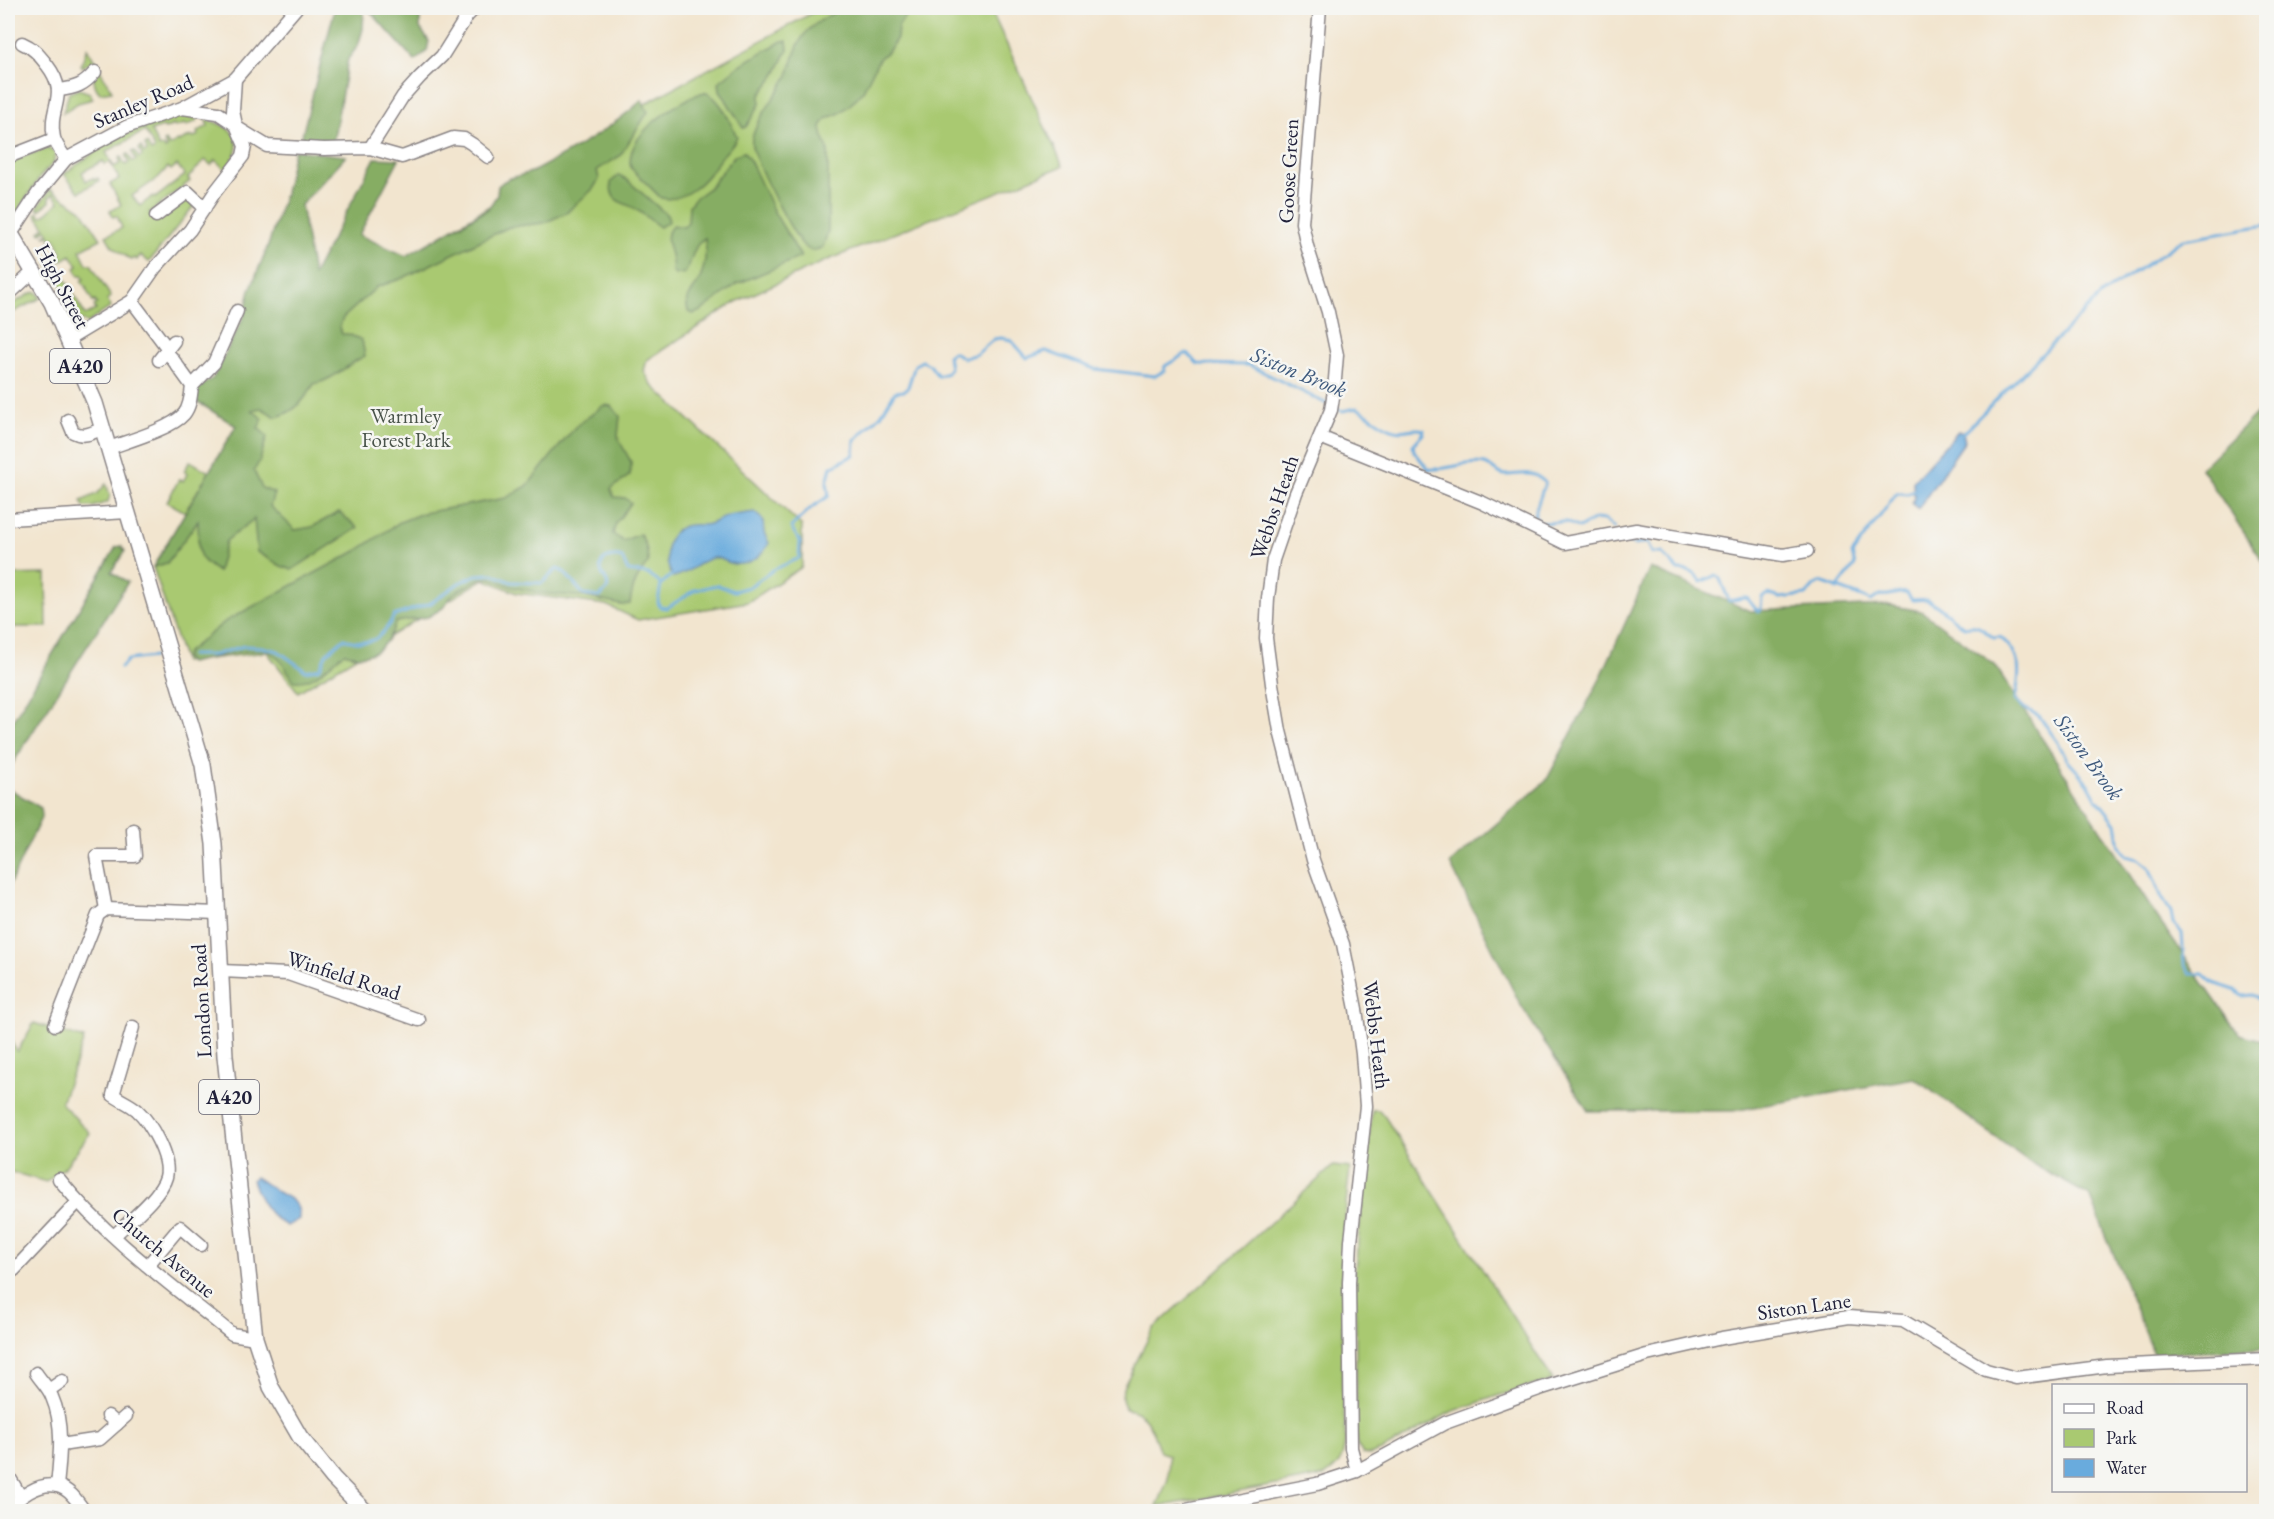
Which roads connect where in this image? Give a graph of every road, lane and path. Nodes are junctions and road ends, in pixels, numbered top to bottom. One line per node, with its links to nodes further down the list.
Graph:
1 (296, 8): 6 (street, Stanley Road)
2 (475, 8): 12 (street)
3 (1320, 8): 28 (street, Goose Green)
4 (22, 44): 7 (street)
5 (95, 72): 7 (street)
6 (235, 79): 8 (street, Stanley Road); 9 (street)
7 (59, 90): 10 (street)
8 (182, 108): 9 (street); 16 (street, Stanley Road)
9 (237, 127): 11 (street); 13 (street)
10 (54, 139): 14 (street); 16 (street)
11 (267, 146): 12 (street); 13 (street)
12 (374, 149): 15 (street)
13 (243, 156): 17 (street)
14 (8, 157)
15 (489, 157)
16 (66, 159): 19 (street, Stanley Road)
17 (205, 207): 18 (street); 22 (street)
18 (156, 216)
19 (9, 232): 20 (main road, High Street / A420)
20 (34, 271): 21 (street); 24 (main road, High Street / A420)
21 (8, 295)
22 (132, 301): 24 (street); 25 (street)
23 (237, 311): 25 (street)
24 (69, 339): 27 (main road, High Street / A420)
25 (192, 386): 29 (street)
26 (68, 420): 27 (street)
27 (103, 428): 29 (main road, High Street / A420)
28 (1320, 438): 33 (street); 54 (street, Webbs Heath)
29 (109, 448): 30 (main road, High Street / A420)
30 (128, 512): 31 (street); 32 (main road, High Street / A420)
31 (8, 519)
32 (135, 535): 36 (main road, London Road / A420)
33 (1807, 551)
34 (134, 830): 35 (street)
35 (106, 909): 36 (street); 39 (street)
36 (218, 913): 37 (main road, London Road / A420)
37 (221, 970): 38 (street, Winfield Road); 47 (main road, London Road / A420)
38 (419, 1020)
39 (55, 1024)
40 (133, 1027): 43 (street)
41 (59, 1179): 42 (street, Church Avenue)
42 (78, 1203): 43 (street, Church Avenue); 46 (street)
43 (114, 1236): 45 (street, Church Avenue)
44 (201, 1245): 45 (street)
45 (148, 1265): 47 (street, Church Avenue)
46 (8, 1270)
47 (255, 1338): 60 (main road, London Road / A420)
48 (2266, 1359): 54 (street, Siston Lane)
49 (36, 1373): 51 (street)
50 (62, 1381): 51 (street)
51 (48, 1390): 53 (street)
52 (117, 1419): 53 (street)
53 (61, 1445): 56 (street)
54 (1357, 1471): 61 (street)
55 (8, 1475): 57 (street)
56 (57, 1486): 57 (street); 59 (street)
57 (21, 1497): 58 (street)
58 (8, 1512)
59 (85, 1512)
60 (366, 1512)
61 (1176, 1512)

